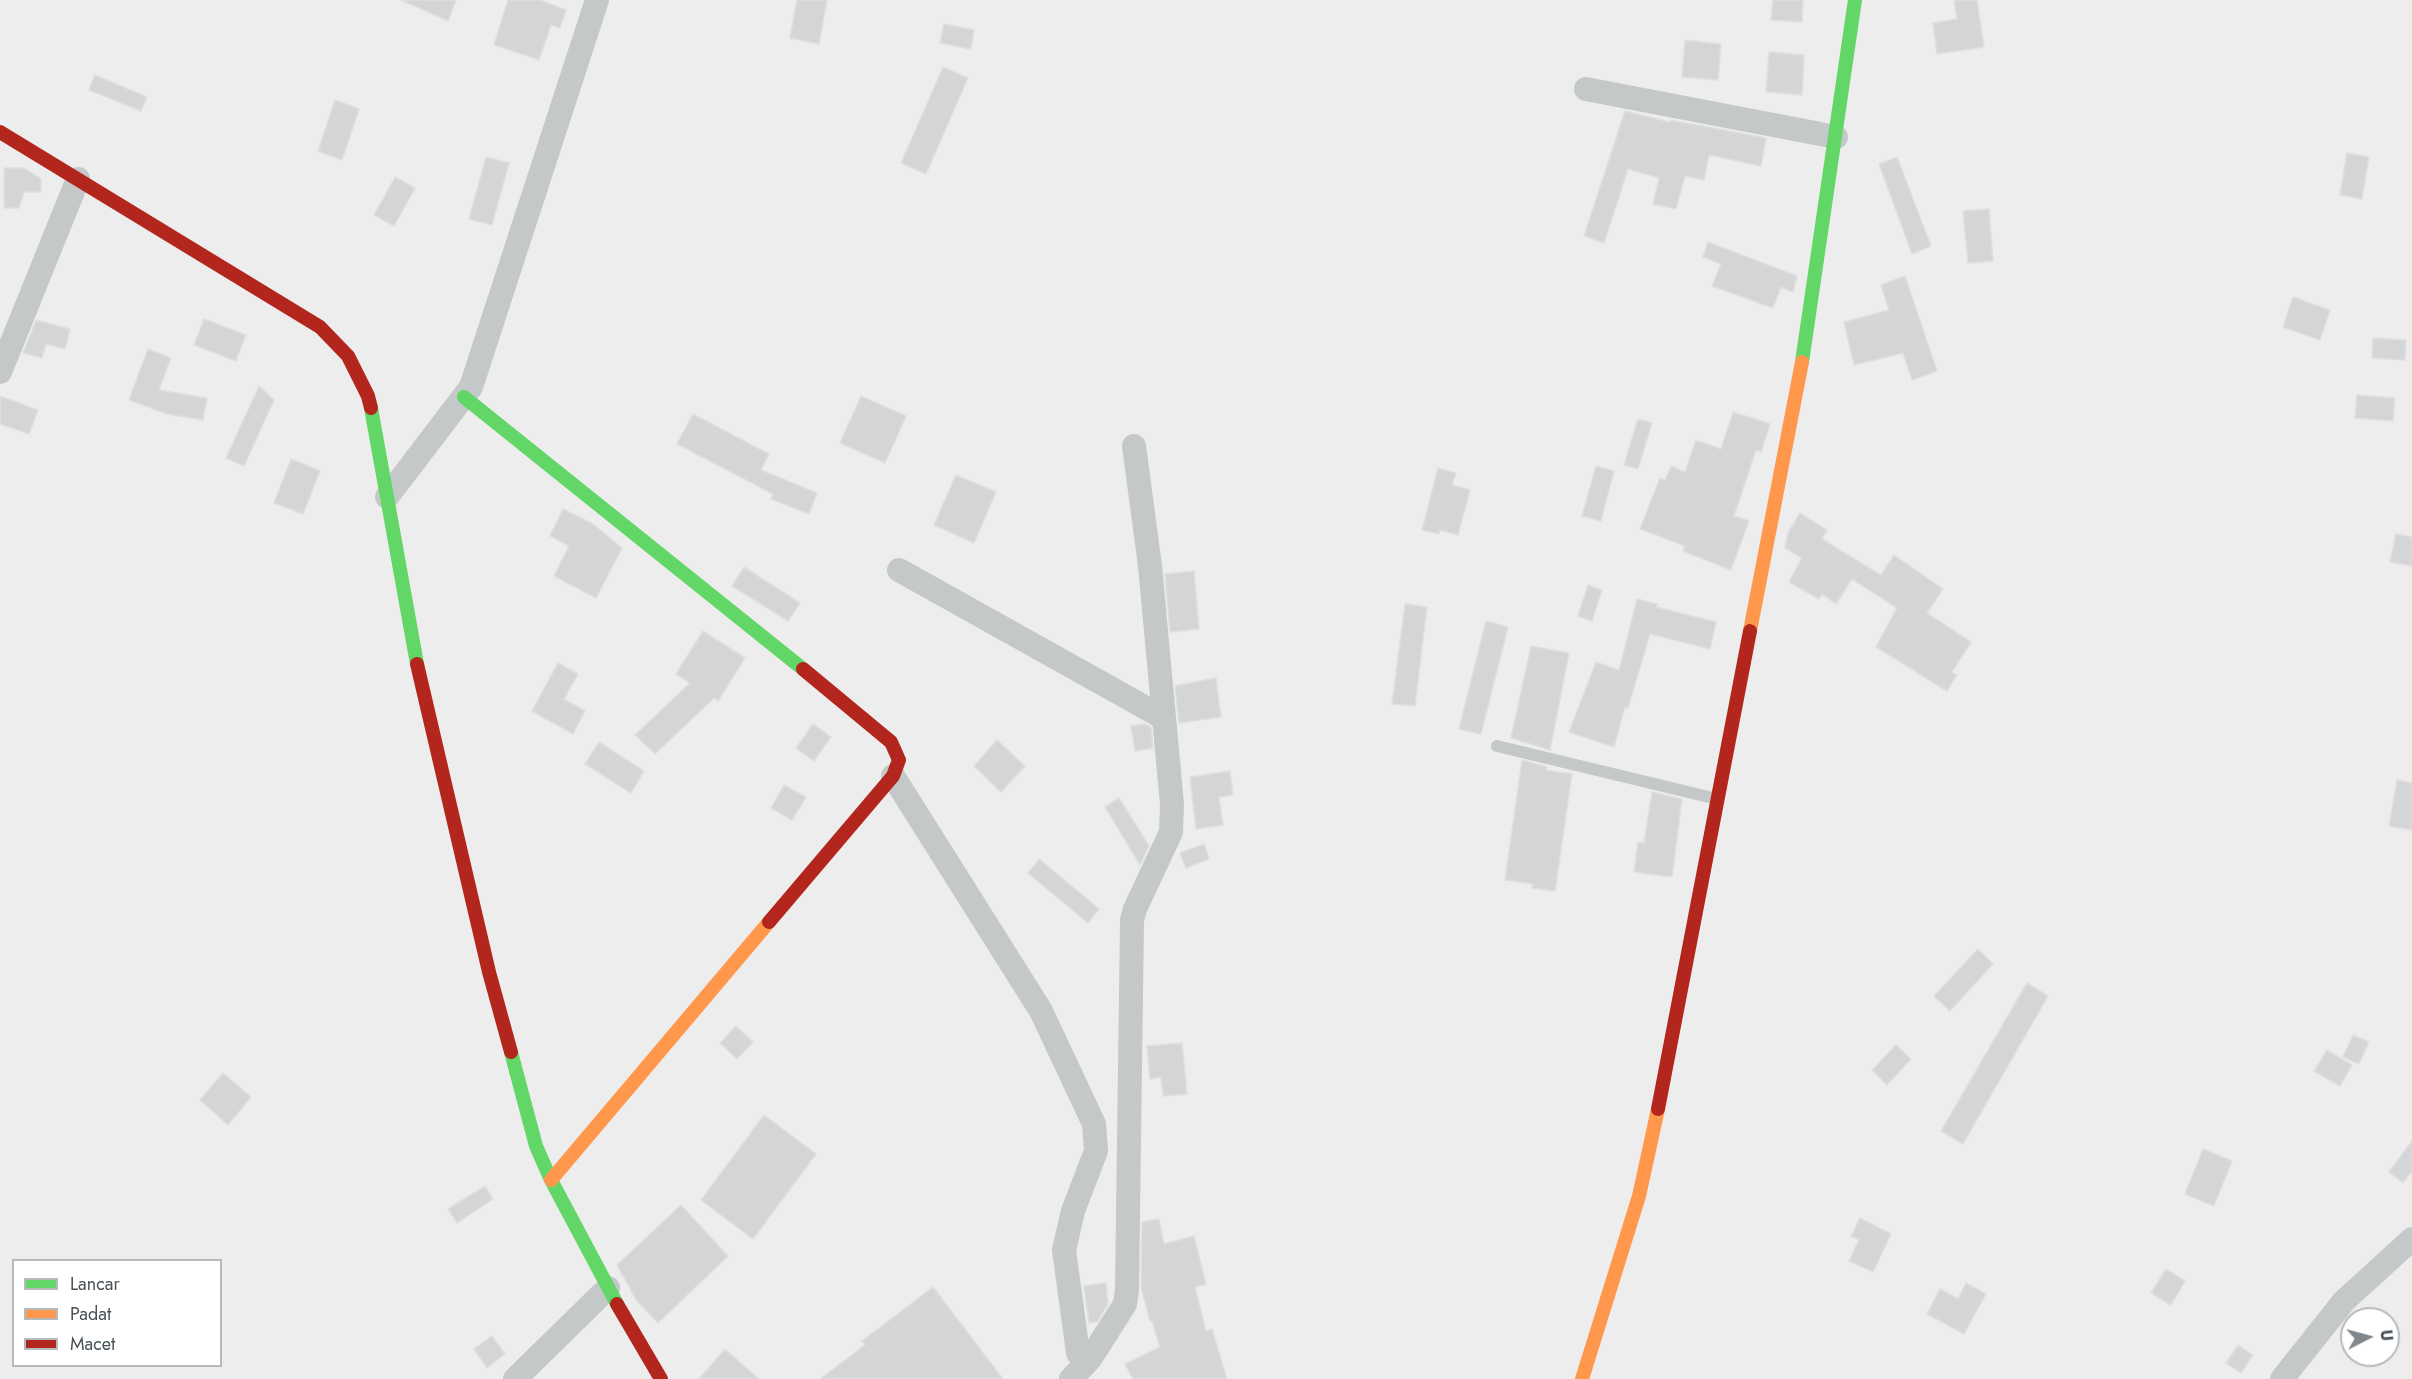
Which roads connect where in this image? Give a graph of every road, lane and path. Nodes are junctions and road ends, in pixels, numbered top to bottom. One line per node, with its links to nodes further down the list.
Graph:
1 (597, 0): 8 (street)
2 (1855, 0): 5 (street)
3 (1586, 89): 5 (street)
4 (0, 132): 6 (street)
5 (1836, 137): 15 (street)
6 (78, 179): 7 (street); 10 (street)
7 (0, 372)
8 (464, 397): 10 (street); 14 (street)
9 (1134, 446): 12 (street)
10 (387, 497): 16 (street)
11 (898, 570): 12 (street)
12 (1164, 718): 19 (street)
13 (1497, 746): 15 (lane)
14 (893, 776): 16 (street); 19 (street)
15 (1718, 799): 23 (street)
16 (551, 1180): 18 (street)
17 (2412, 1239): 24 (street)
18 (608, 1288): 20 (street); 21 (street)
19 (1090, 1359): 22 (street)
20 (515, 1379)
21 (662, 1379)
22 (1071, 1379)
23 (1582, 1379)
24 (2282, 1379)

